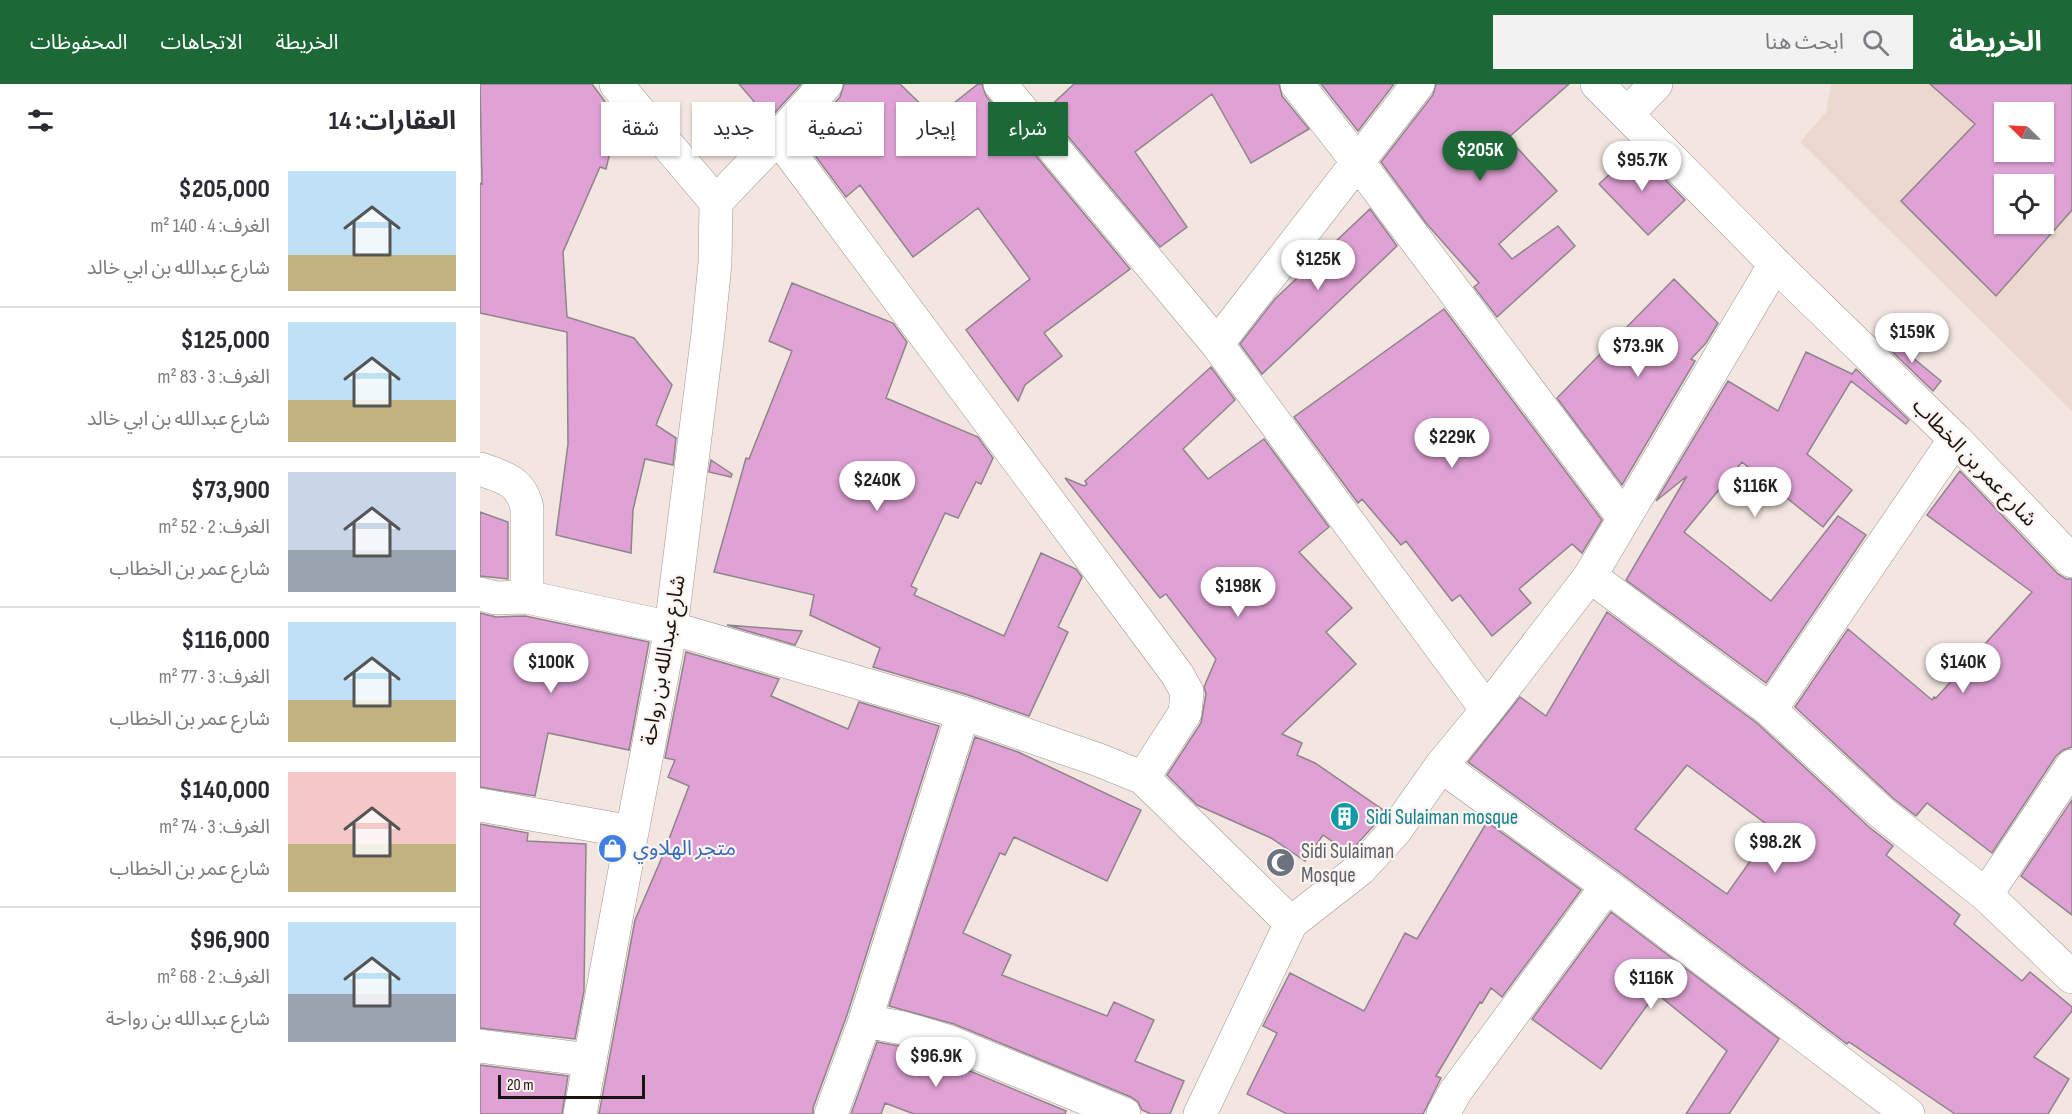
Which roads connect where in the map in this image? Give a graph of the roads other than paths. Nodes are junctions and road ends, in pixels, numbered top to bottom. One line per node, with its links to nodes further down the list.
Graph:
1 (616, 84): 11 (street)
2 (826, 84): 9 (street)
3 (999, 84): 13 (street)
4 (1297, 84): 10 (street)
5 (1418, 84): 10 (street)
6 (1597, 84): 8 (street, شارع عمر بن الخطاب)
7 (1656, 84): 8 (street)
8 (1627, 114): 12 (street, شارع عمر بن الخطاب)
9 (778, 137): 11 (street); 27 (street)
10 (1357, 161): 13 (street); 16 (street)
11 (716, 202): 21 (street, شارع عبدالله بن رواحة)
12 (1775, 264): 14 (street, شارع عمر بن الخطاب); 16 (street)
13 (1217, 344): 22 (street)
14 (1955, 439): 17 (street, شارع عمر بن الخطاب); 23 (street)
15 (480, 468): 20 (street)
16 (1623, 517): 18 (street)
17 (2072, 561)
18 (1590, 576): 22 (street); 23 (street)
19 (480, 594): 20 (street)
20 (526, 597): 21 (street)
21 (672, 628): 24 (street); 29 (street, شارع عبدالله بن رواحة)
22 (1487, 710): 25 (street)
23 (1770, 710): 31 (street)
24 (963, 713): 27 (street); 34 (street)
25 (1441, 766): 30 (street); 32 (street)
26 (2072, 766): 31 (street)
27 (1143, 778): 32 (street)
28 (480, 805): 29 (street)
29 (632, 832): 36 (street, شارع عبدالله بن رواحة)
30 (1607, 886): 41 (street); 42 (street)
31 (1986, 895): 33 (street)
32 (1291, 923): 40 (street)
33 (2072, 977)
34 (865, 1020): 38 (street); 39 (street)
35 (480, 1046): 36 (street)
36 (590, 1059): 37 (street, شارع عبدالله بن رواحة)
37 (580, 1114)
38 (831, 1114)
39 (1124, 1114)
40 (1200, 1114)
41 (1443, 1114)
42 (1908, 1114)

